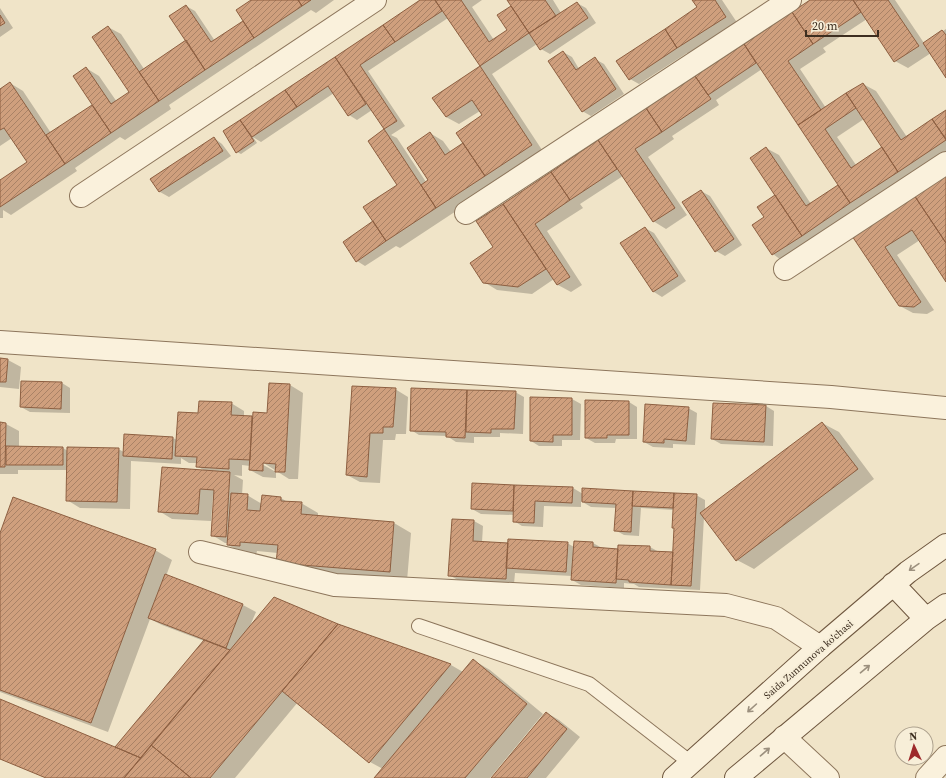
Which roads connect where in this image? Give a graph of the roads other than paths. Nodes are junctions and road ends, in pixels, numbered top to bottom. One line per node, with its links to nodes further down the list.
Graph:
1 (375, 0): 4 (street)
2 (790, 0): 5 (street)
3 (946, 163): 6 (street)
4 (81, 196)
5 (466, 213)
6 (785, 269)
7 (0, 342): 8 (street)
8 (946, 408)
9 (946, 545): 11 (street, Saida Zunnunova ko'chasi, one-way to 11)
10 (200, 552): 15 (street)
11 (893, 584): 13 (street); 15 (street, Saida Zunnunova ko'chasi)
12 (946, 605): 13 (street)
13 (926, 618): 16 (street, one-way to 13)
14 (418, 626): 18 (lane)
15 (820, 647): 18 (street, Saida Zunnunova ko'chasi, one-way to 18)
16 (784, 737): 20 (street, one-way to 16); 21 (street)
17 (946, 757): 22 (street)
18 (691, 763): 19 (street, Saida Zunnunova ko'chasi)
19 (674, 778)
20 (736, 778)
21 (828, 778)
22 (927, 778)

